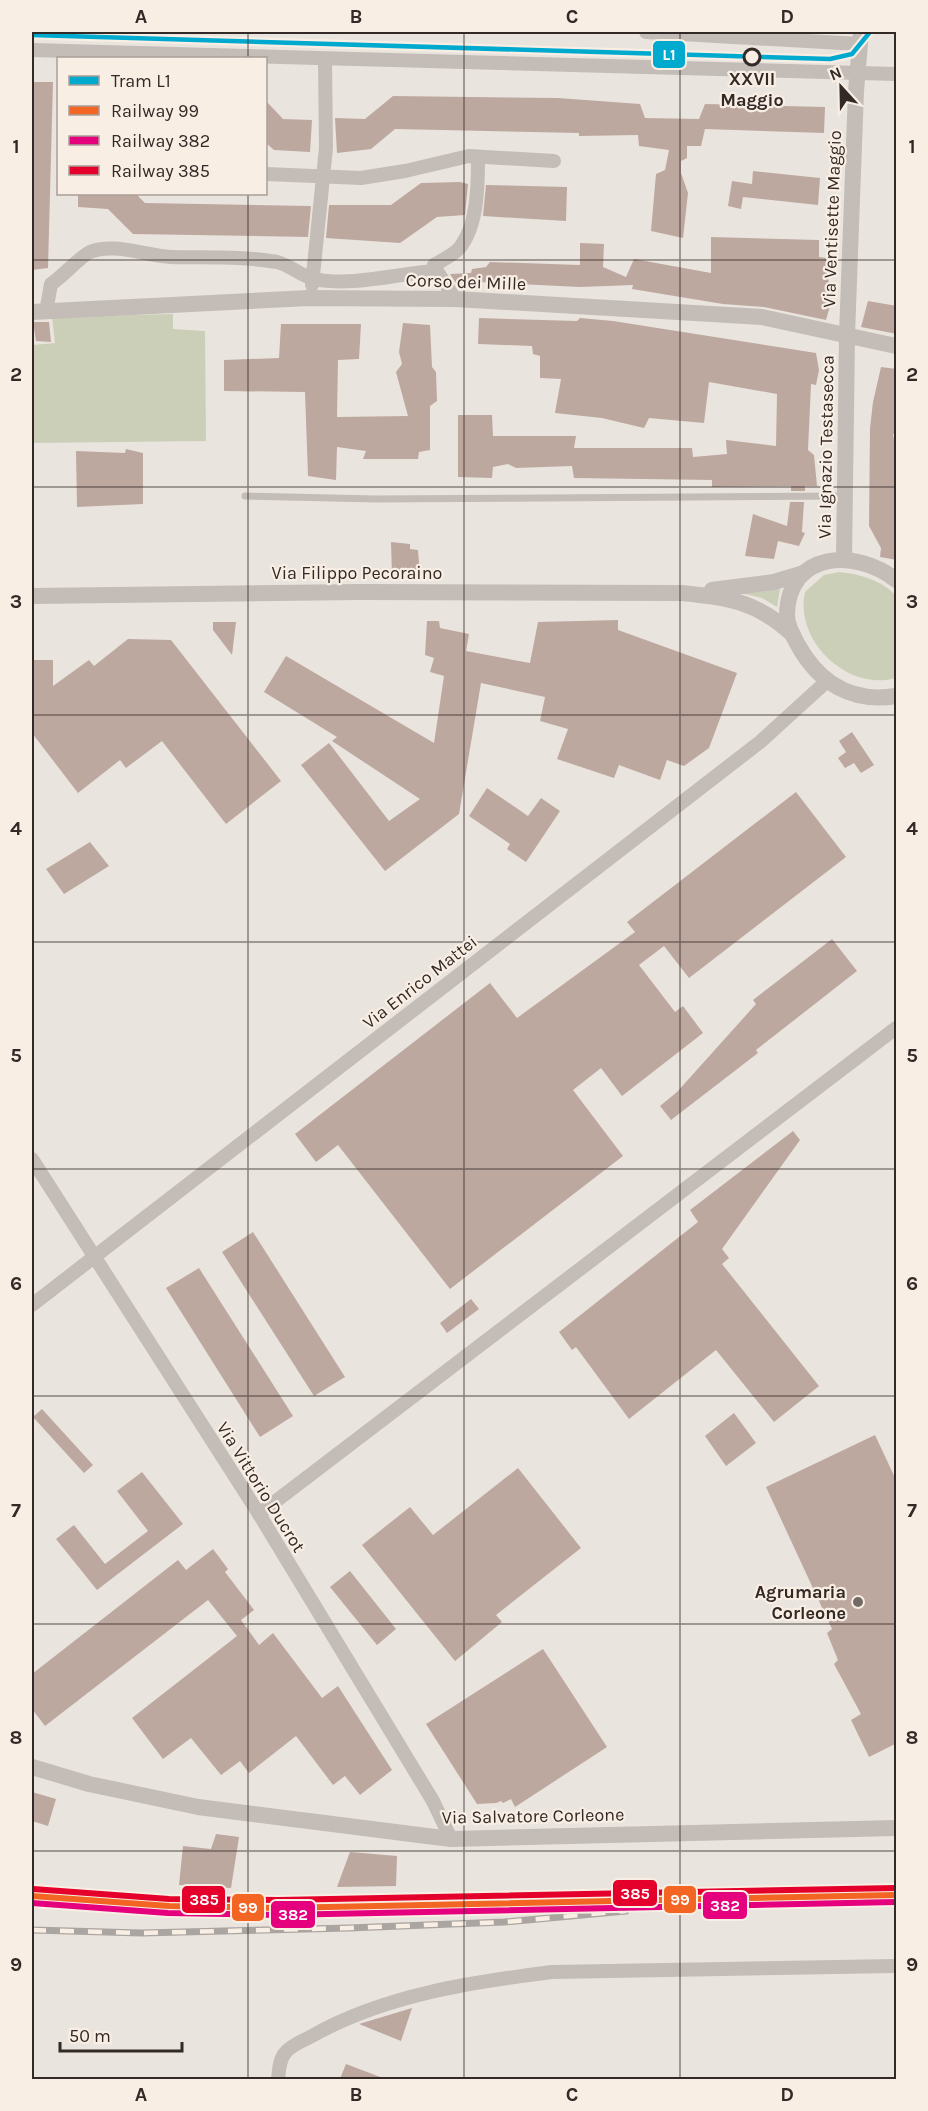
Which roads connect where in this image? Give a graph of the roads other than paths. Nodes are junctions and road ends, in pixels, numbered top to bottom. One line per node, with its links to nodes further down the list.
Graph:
1 (646, 32): 2 (street)
2 (861, 38): 8 (street, Via Ventisette Maggio)
3 (32, 50): 4 (street)
4 (71, 56): 5 (street)
5 (156, 57)
6 (267, 58): 7 (street)
7 (325, 59): 8 (street); 13 (street)
8 (857, 74): 9 (street); 19 (street, Via Ventisette Maggio)
9 (897, 74)
10 (478, 157): 11 (street); 13 (street); 14 (street)
11 (554, 161)
12 (267, 174): 13 (street)
13 (324, 177): 15 (street)
14 (437, 271): 15 (street); 17 (street)
15 (314, 279): 16 (street); 18 (street)
16 (308, 298): 17 (street, Corso dei Mille); 18 (street, Corso dei Mille)
17 (455, 299): 19 (street, Corso dei Mille)
18 (39, 312)
19 (847, 335): 20 (street, Corso dei Mille); 22 (street, Via Ignazio Testasecca)
20 (897, 346)
21 (245, 496): 22 (lane)
22 (846, 496): 23 (street, Via Ignazio Testasecca)
23 (844, 559): 24 (street, Via Filippo Pecoraino); 25 (street)
24 (808, 571): 26 (street, Via Filippo Pecoraino); 28 (street)
25 (895, 577)
26 (682, 593): 27 (street, Via Filippo Pecoraino); 28 (street, Via Filippo Pecoraino)
27 (32, 596)
28 (792, 635): 29 (street)
29 (826, 682): 30 (street); 33 (street, Via Enrico Mattei)
30 (897, 696)
31 (897, 1028): 35 (street)
32 (32, 1160): 33 (street, Via Vittorio Ducrot)
33 (94, 1257): 34 (street, Via Enrico Mattei); 35 (street, Via Vittorio Ducrot)
34 (32, 1305)
35 (259, 1514): 38 (street, Via Vittorio Ducrot)
36 (32, 1767): 38 (street, Via Salvatore Corleone)
37 (897, 1828): 38 (street, Via Salvatore Corleone)
38 (451, 1839)
39 (897, 1966): 40 (street)
40 (278, 2079)

